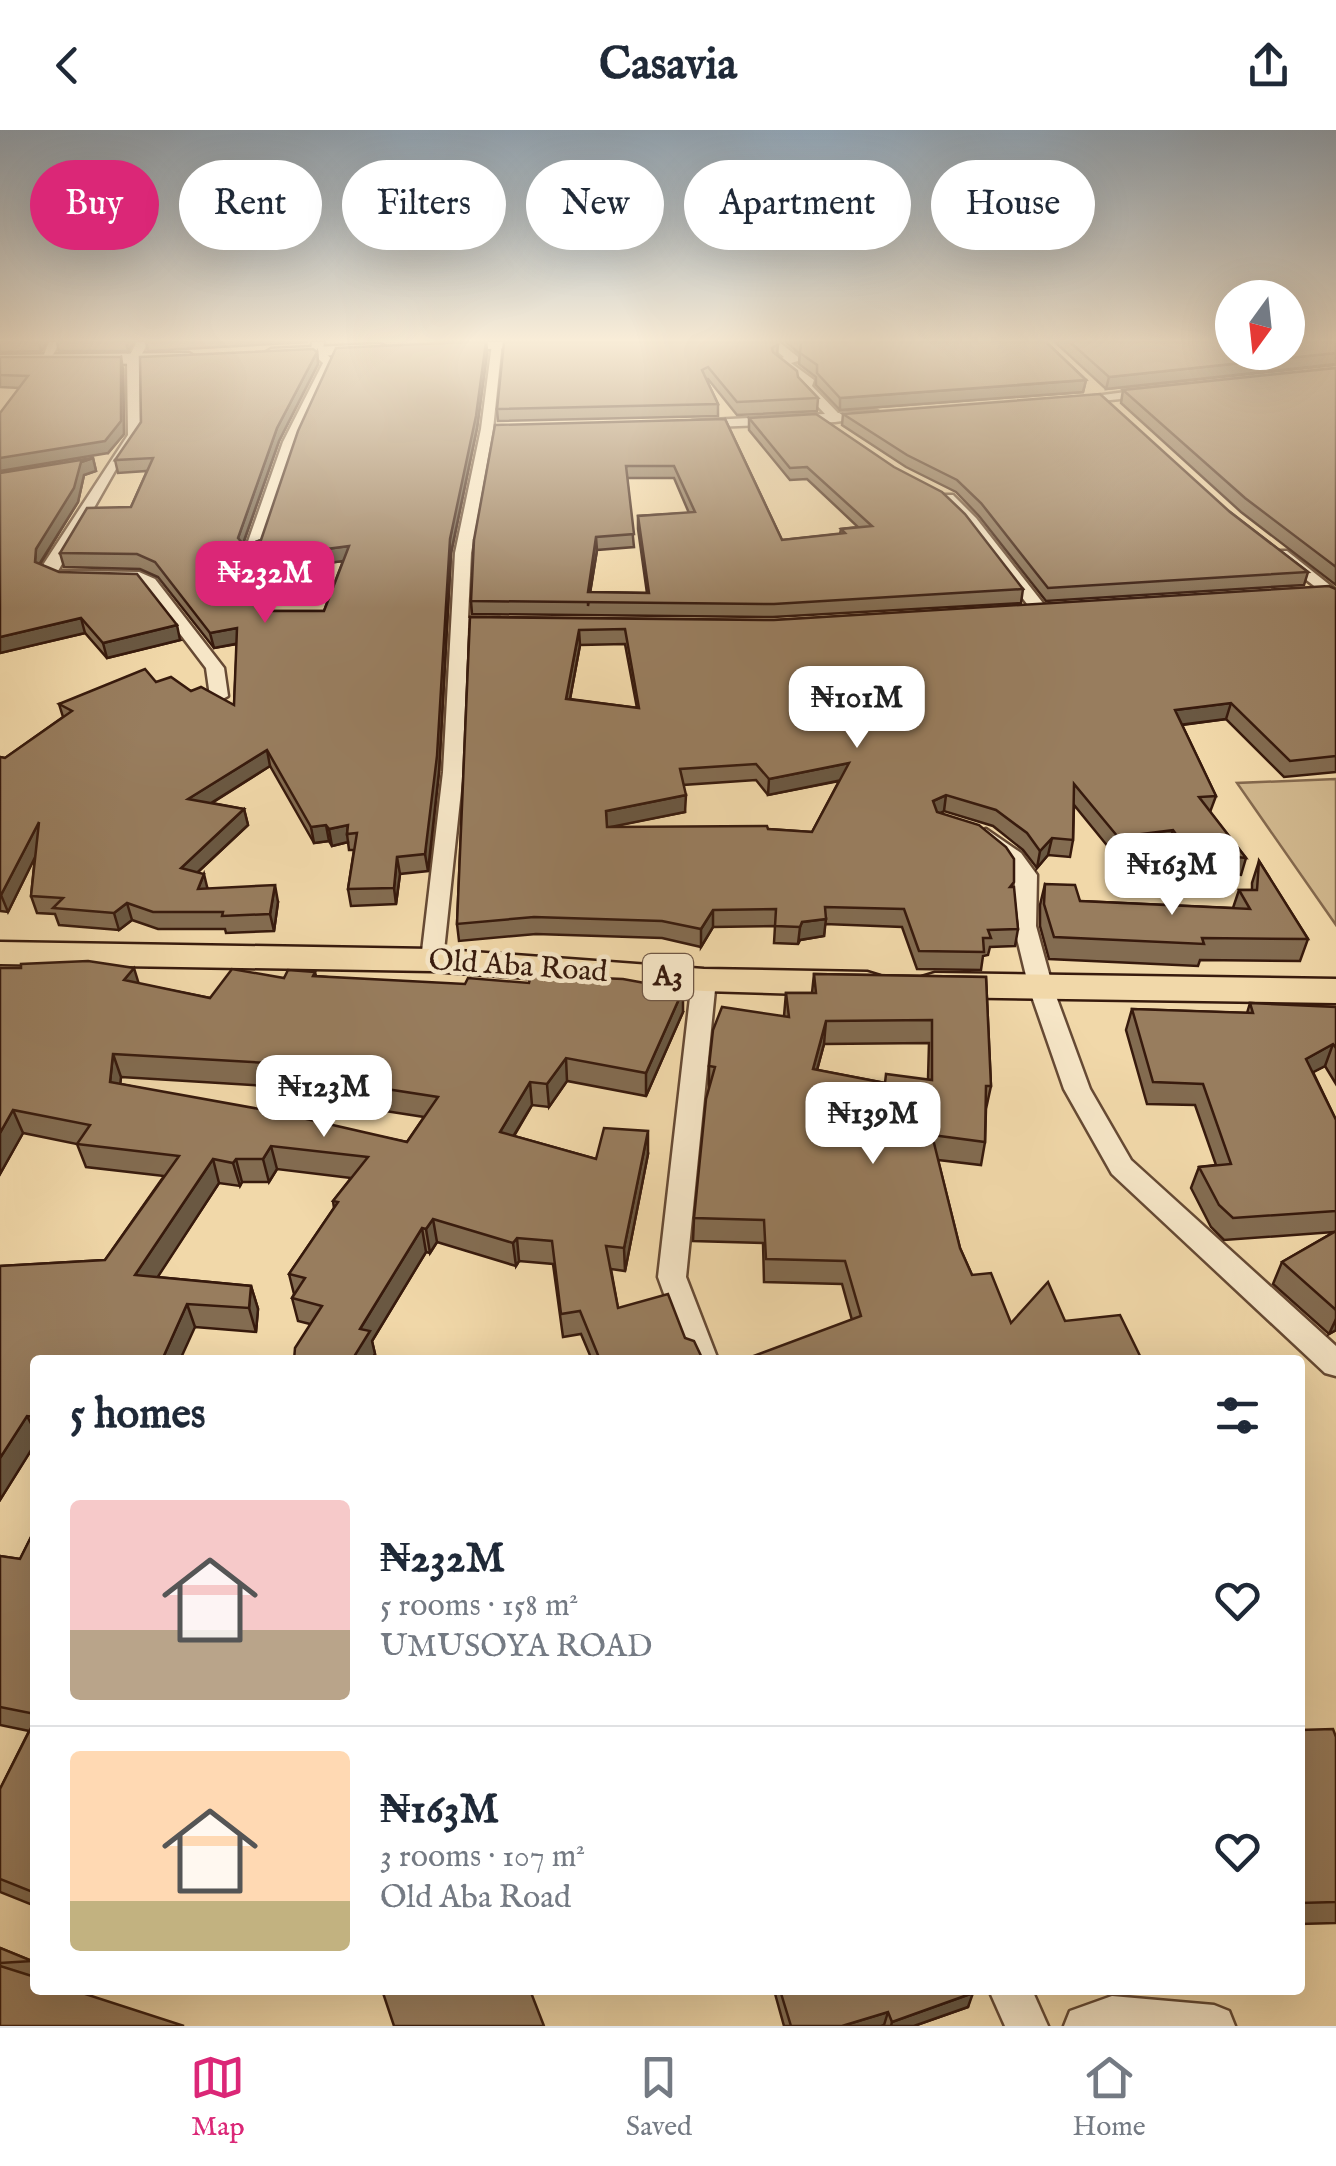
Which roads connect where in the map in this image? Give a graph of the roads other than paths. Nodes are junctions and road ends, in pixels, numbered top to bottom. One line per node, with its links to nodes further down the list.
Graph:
1 (134, 430): 13 (street)
2 (296, 430): 6 (street)
3 (496, 430): 11 (street)
4 (932, 490): 9 (street)
5 (1265, 541): 7 (street)
6 (252, 554)
7 (1334, 589)
8 (1059, 609): 9 (street)
9 (1040, 610): 10 (street)
10 (1021, 612)
11 (459, 623): 12 (street); 16 (street)
12 (518, 624)
13 (219, 696)
14 (971, 830): 18 (street)
15 (0, 954): 16 (main road, Old Aba Road / A3)
16 (432, 960): 17 (main road, Old Aba Road / A3)
17 (704, 980): 18 (main road, Old Aba Road / A3); 20 (street)
18 (1041, 988): 19 (main road, Old Aba Road / A3); 21 (street)
19 (1336, 991)
20 (701, 1355)
21 (1336, 1364)
22 (1012, 1995): 23 (street)
23 (1027, 2026)
24 (1086, 2026): 25 (street)
25 (1214, 2026)

